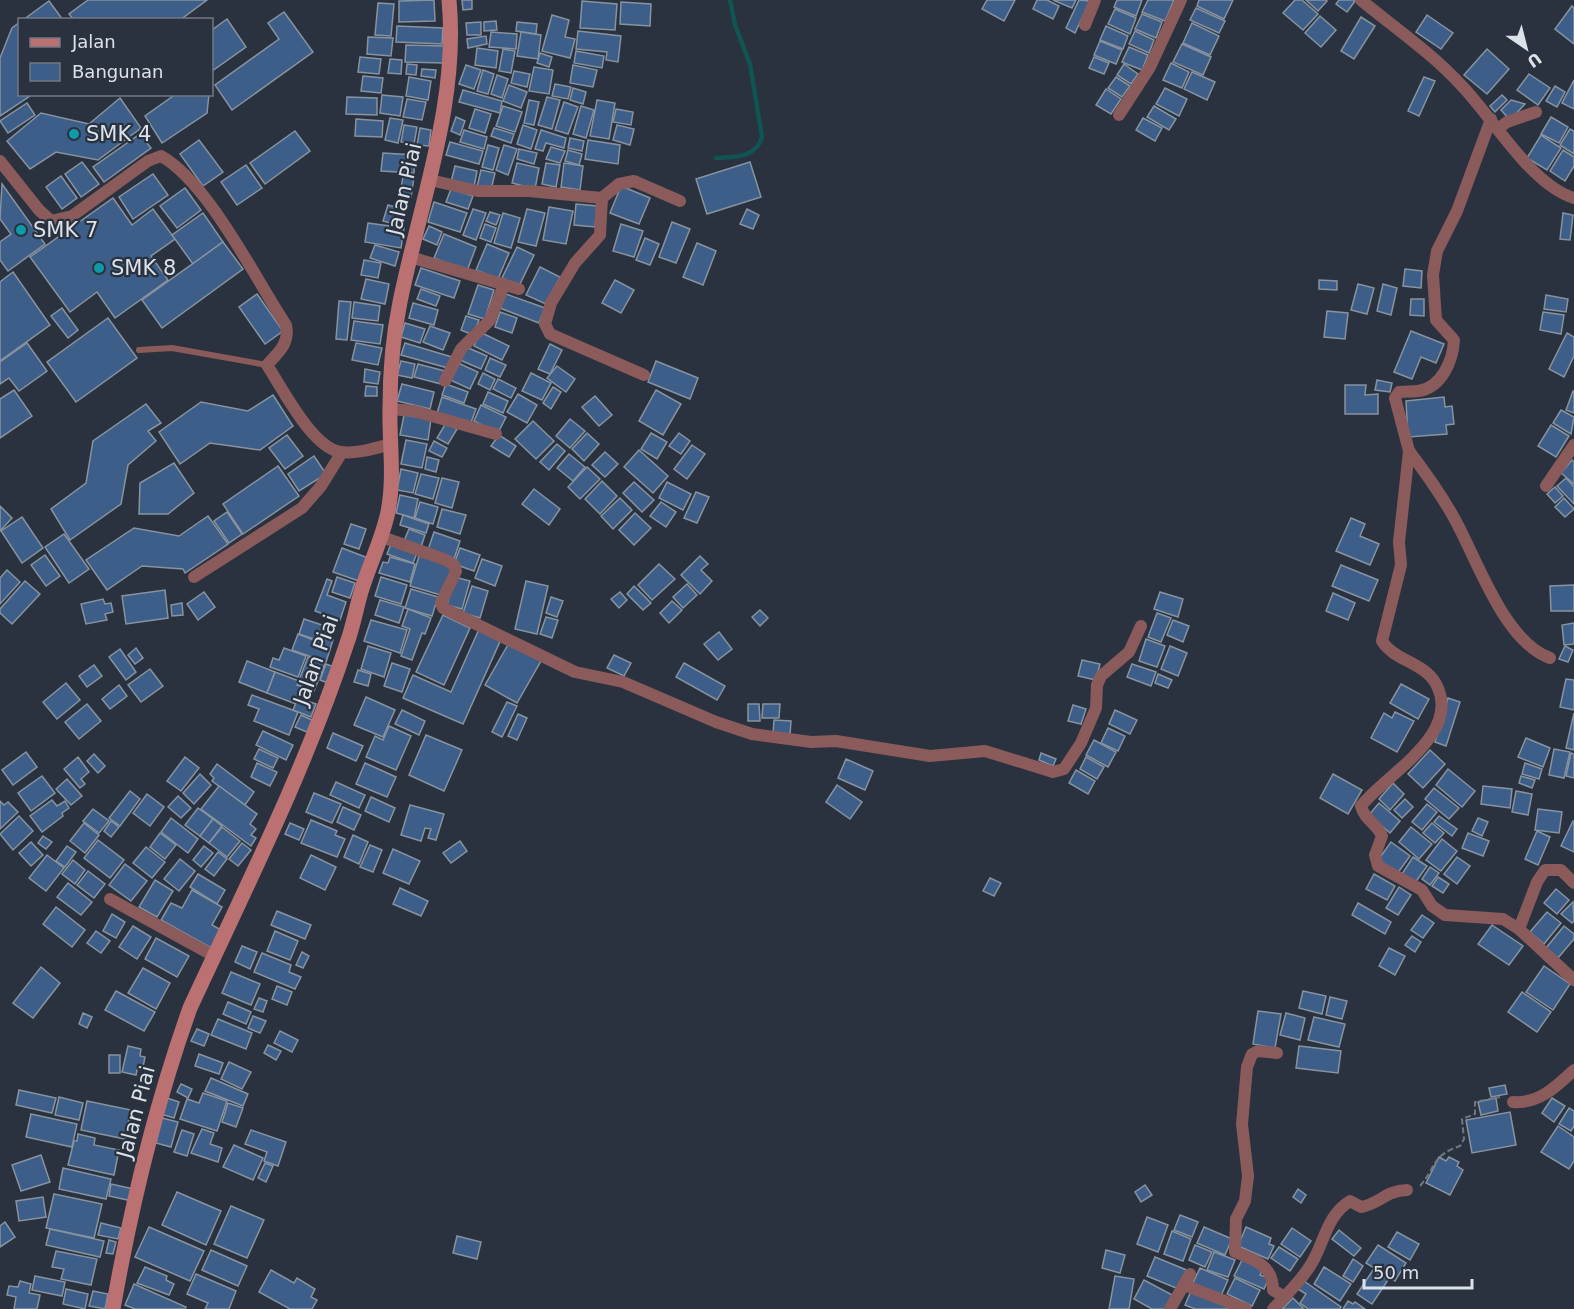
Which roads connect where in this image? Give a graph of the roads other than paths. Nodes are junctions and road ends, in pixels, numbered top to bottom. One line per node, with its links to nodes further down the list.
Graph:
1 (449, 0): 10 (street, Jalan Piai)
2 (1095, 0): 5 (street)
3 (1181, 0): 7 (street)
4 (1361, 0): 8 (street)
5 (1085, 25)
6 (1536, 112): 8 (street)
7 (1119, 115)
8 (1495, 124): 12 (street); 25 (street)
9 (0, 161): 18 (street)
10 (430, 180): 11 (street); 14 (street, Jalan Piai)
11 (602, 198): 13 (street); 19 (street)
12 (1574, 198)
13 (680, 201)
14 (410, 257): 15 (street); 21 (street, Jalan Piai)
15 (504, 285): 16 (street); 20 (street)
16 (519, 289)
17 (139, 350): 18 (lane)
18 (267, 365): 26 (street)
19 (644, 375)
20 (445, 381)
21 (390, 409): 22 (street); 23 (street, Jalan Piai)
22 (496, 434)
23 (391, 444): 26 (street); 28 (street, Jalan Piai)
24 (1574, 445): 27 (street)
25 (1409, 451): 31 (street); 34 (street)
26 (342, 452): 29 (street)
27 (1546, 486)
28 (382, 537): 30 (street); 35 (street, Jalan Piai)
29 (194, 578)
30 (1141, 626)
31 (1550, 658)
32 (1574, 883): 34 (street)
33 (110, 899): 35 (street)
34 (1519, 929): 36 (street)
35 (214, 956): 42 (street, Jalan Piai)
36 (1574, 980)
37 (1277, 1053): 41 (street)
38 (1574, 1070): 39 (street)
39 (1513, 1102)
40 (1407, 1190): 41 (street)
41 (1285, 1297): 45 (street)
42 (113, 1309)
43 (1170, 1309): 44 (street)
44 (1246, 1309)
45 (1274, 1309)

